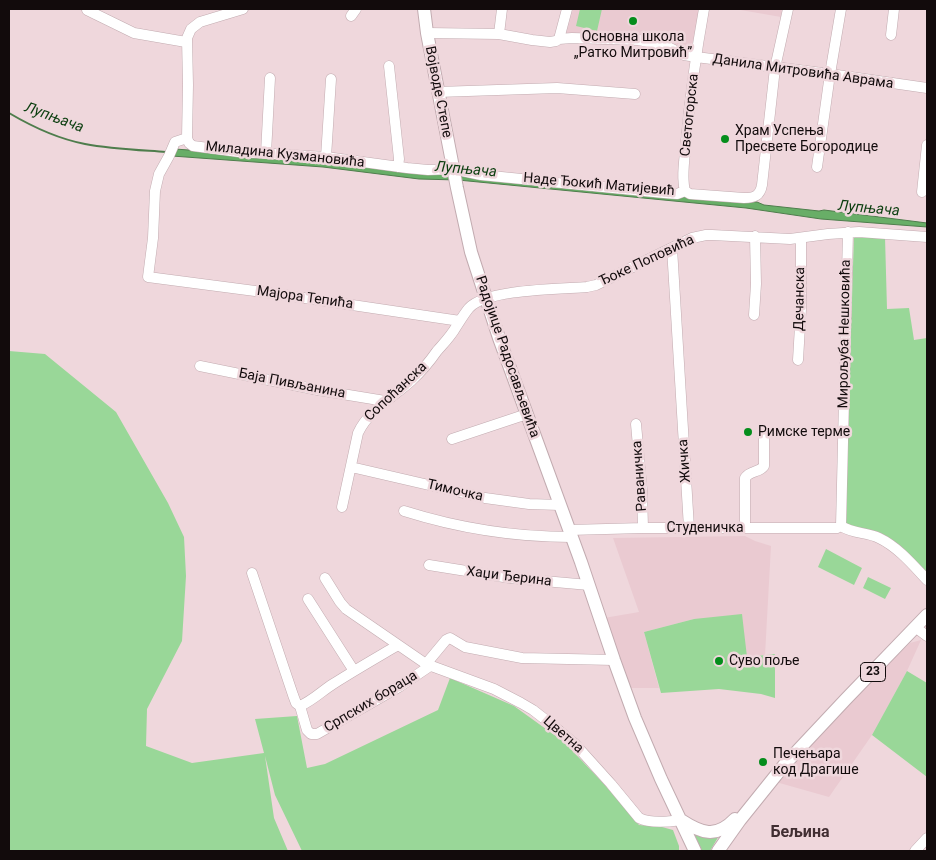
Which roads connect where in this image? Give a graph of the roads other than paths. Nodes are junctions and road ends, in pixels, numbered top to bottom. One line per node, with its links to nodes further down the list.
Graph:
1 (243, 9): 14 (street)
2 (424, 9): 10 (main road, Војводе Степе)
3 (502, 9): 11 (street)
4 (567, 9): 13 (street)
5 (704, 9): 15 (street, Светогорска)
6 (788, 9): 17 (street)
7 (841, 9): 18 (street)
8 (894, 9): 12 (street)
9 (86, 10): 14 (street)
10 (427, 33): 11 (street, Данила Митровића Аврама); 22 (main road, Војводе Степе)
11 (499, 34): 13 (street, Данила Митровића Аврама)
12 (891, 35)
13 (559, 39): 15 (street, Данила Митровића Аврама)
14 (186, 42): 24 (street, Миладина Кузмановића)
15 (696, 57): 17 (street, Данила Митровића Аврама); 31 (street, Светогорска)
16 (389, 66): 28 (street)
17 (775, 68): 18 (street, Данила Митровића Аврама); 31 (street, Наде Ђокић Матијевић)
18 (830, 74): 21 (street, Данила Митровића Аврама); 29 (street)
19 (270, 78): 26 (street)
20 (331, 79): 27 (street)
21 (927, 88)
22 (438, 92): 23 (street); 30 (main road, Војводе Степе)
23 (636, 94)
24 (187, 138): 26 (street, Миладина Кузмановића); 40 (street, Мајора Тепића)
25 (927, 145): 32 (street)
26 (266, 154): 27 (street, Миладина Кузмановића)
27 (326, 157): 28 (street, Миладина Кузмановића)
28 (398, 167): 30 (street, Миладина Кузмановића)
29 (817, 167)
30 (454, 172): 31 (street, Наде Ђокић Матијевић); 38 (main road, Радојице Радосављевића)
31 (684, 191)
32 (922, 192)
33 (848, 232): 35 (street, Ђоке Поповића); 36 (street, Ђоке Поповића); 52 (street, Мирољуба Нешковића)
34 (755, 236): 36 (street, Ђоке Поповића); 37 (street, Ђоке Поповића); 39 (street)
35 (927, 237)
36 (801, 238): 41 (street, Дечанска)
37 (672, 248): 38 (street, Ђоке Поповића); 54 (street, Жичка)
38 (486, 298): 40 (street, Сопоћанска); 44 (main road, Радојице Радосављевића)
39 (754, 315)
40 (460, 322): 43 (street, Сопоћанска)
41 (798, 360)
42 (200, 366): 43 (street, Баја Пивљанина)
43 (385, 401): 48 (street, Сопоћанска)
44 (527, 414): 47 (street); 49 (main road, Радојице Радосављевића)
45 (636, 424): 53 (street, Раваничка)
46 (764, 434): 55 (street)
47 (452, 440)
48 (351, 467): 49 (street, Тимочка); 50 (street, Сопоћанска)
49 (560, 505): 56 (main road, Радојице Радосављевића)
50 (342, 507)
51 (404, 511): 56 (street)
52 (841, 526): 55 (street, Студеничка); 60 (street)
53 (643, 528): 54 (street, Студеничка); 56 (street, Студеничка)
54 (689, 528): 55 (street, Студеничка)
55 (745, 528)
56 (570, 533): 61 (main road, Радојице Радосављевића)
57 (429, 565): 61 (street, Хаџи Ђерина)
58 (252, 573): 70 (street, Српских бораца)
59 (325, 578): 66 (street, Српских бораца)
60 (927, 580)
61 (589, 585): 67 (main road, Радојице Радосављевића)
62 (308, 599): 69 (street)
63 (927, 616): 64 (main road, 23)
64 (915, 627): 65 (street); 71 (main road, 23)
65 (927, 636)
66 (398, 645): 68 (street, Српских бораца); 69 (street)
67 (614, 660): 68 (street, Српских бораца); 72 (main road, Радојице Радосављевића)
68 (428, 665): 70 (street, Српских бораца); 72 (street, Цветна)
69 (354, 671): 70 (street)
70 (300, 706)
71 (748, 811): 72 (main road); 77 (main road, 23)
72 (681, 820): 73 (main road, Радојице Радосављевића)
73 (686, 833): 75 (main road); 76 (main road)
74 (927, 838): 78 (street)
75 (688, 851)
76 (695, 851)
77 (718, 851)
78 (915, 851)

